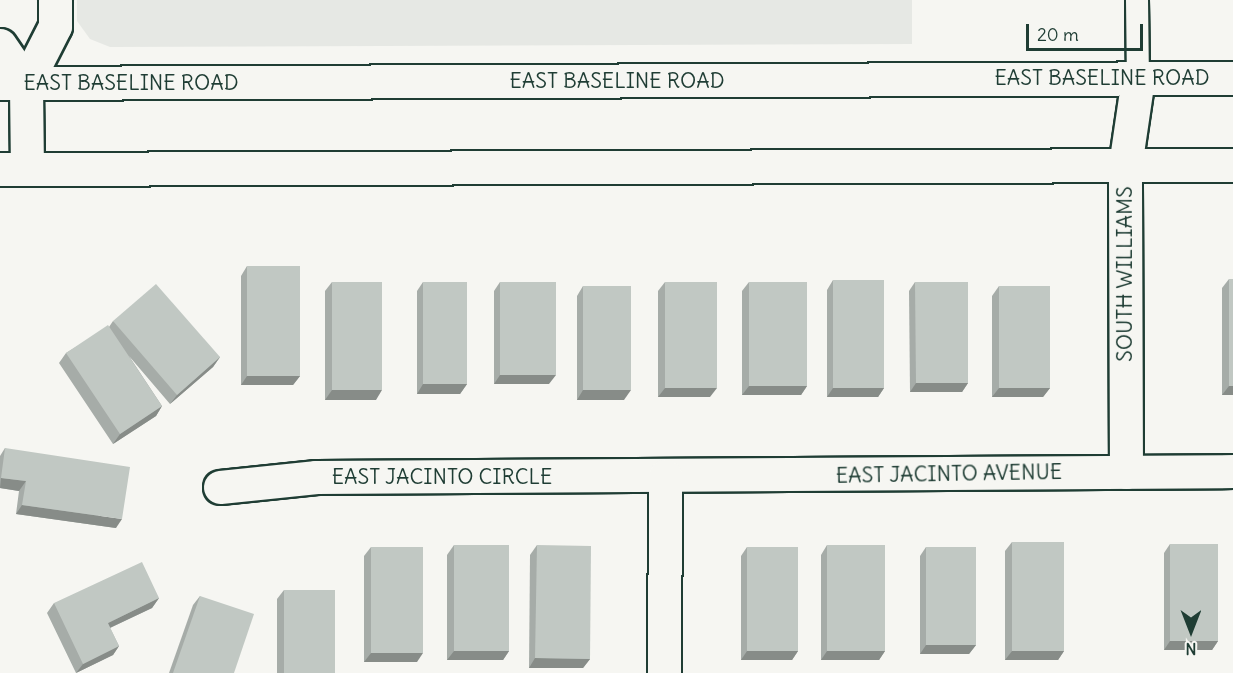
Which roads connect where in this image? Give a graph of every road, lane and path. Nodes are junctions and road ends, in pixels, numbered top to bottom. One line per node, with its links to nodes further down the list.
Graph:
1 (55, 0): 6 (main road)
2 (1137, 0): 4 (lane)
3 (0, 45): 6 (main road)
4 (1138, 78): 5 (main road, EAST BASELINE ROAD); 6 (main road, EAST BASELINE ROAD); 8 (main road, SOUTH WILLIAMS)
5 (1233, 78)
6 (13, 83): 9 (main road)
7 (1233, 165): 8 (main road)
8 (1125, 166): 9 (main road); 11 (main road, SOUTH WILLIAMS)
9 (13, 169)
10 (1233, 471): 11 (main road, EAST JACINTO AVENUE)
11 (1126, 472): 12 (main road, EAST JACINTO AVENUE)
12 (665, 476): 13 (main road, EAST JACINTO CIRCLE); 14 (main road)
13 (220, 488)
14 (664, 673)

